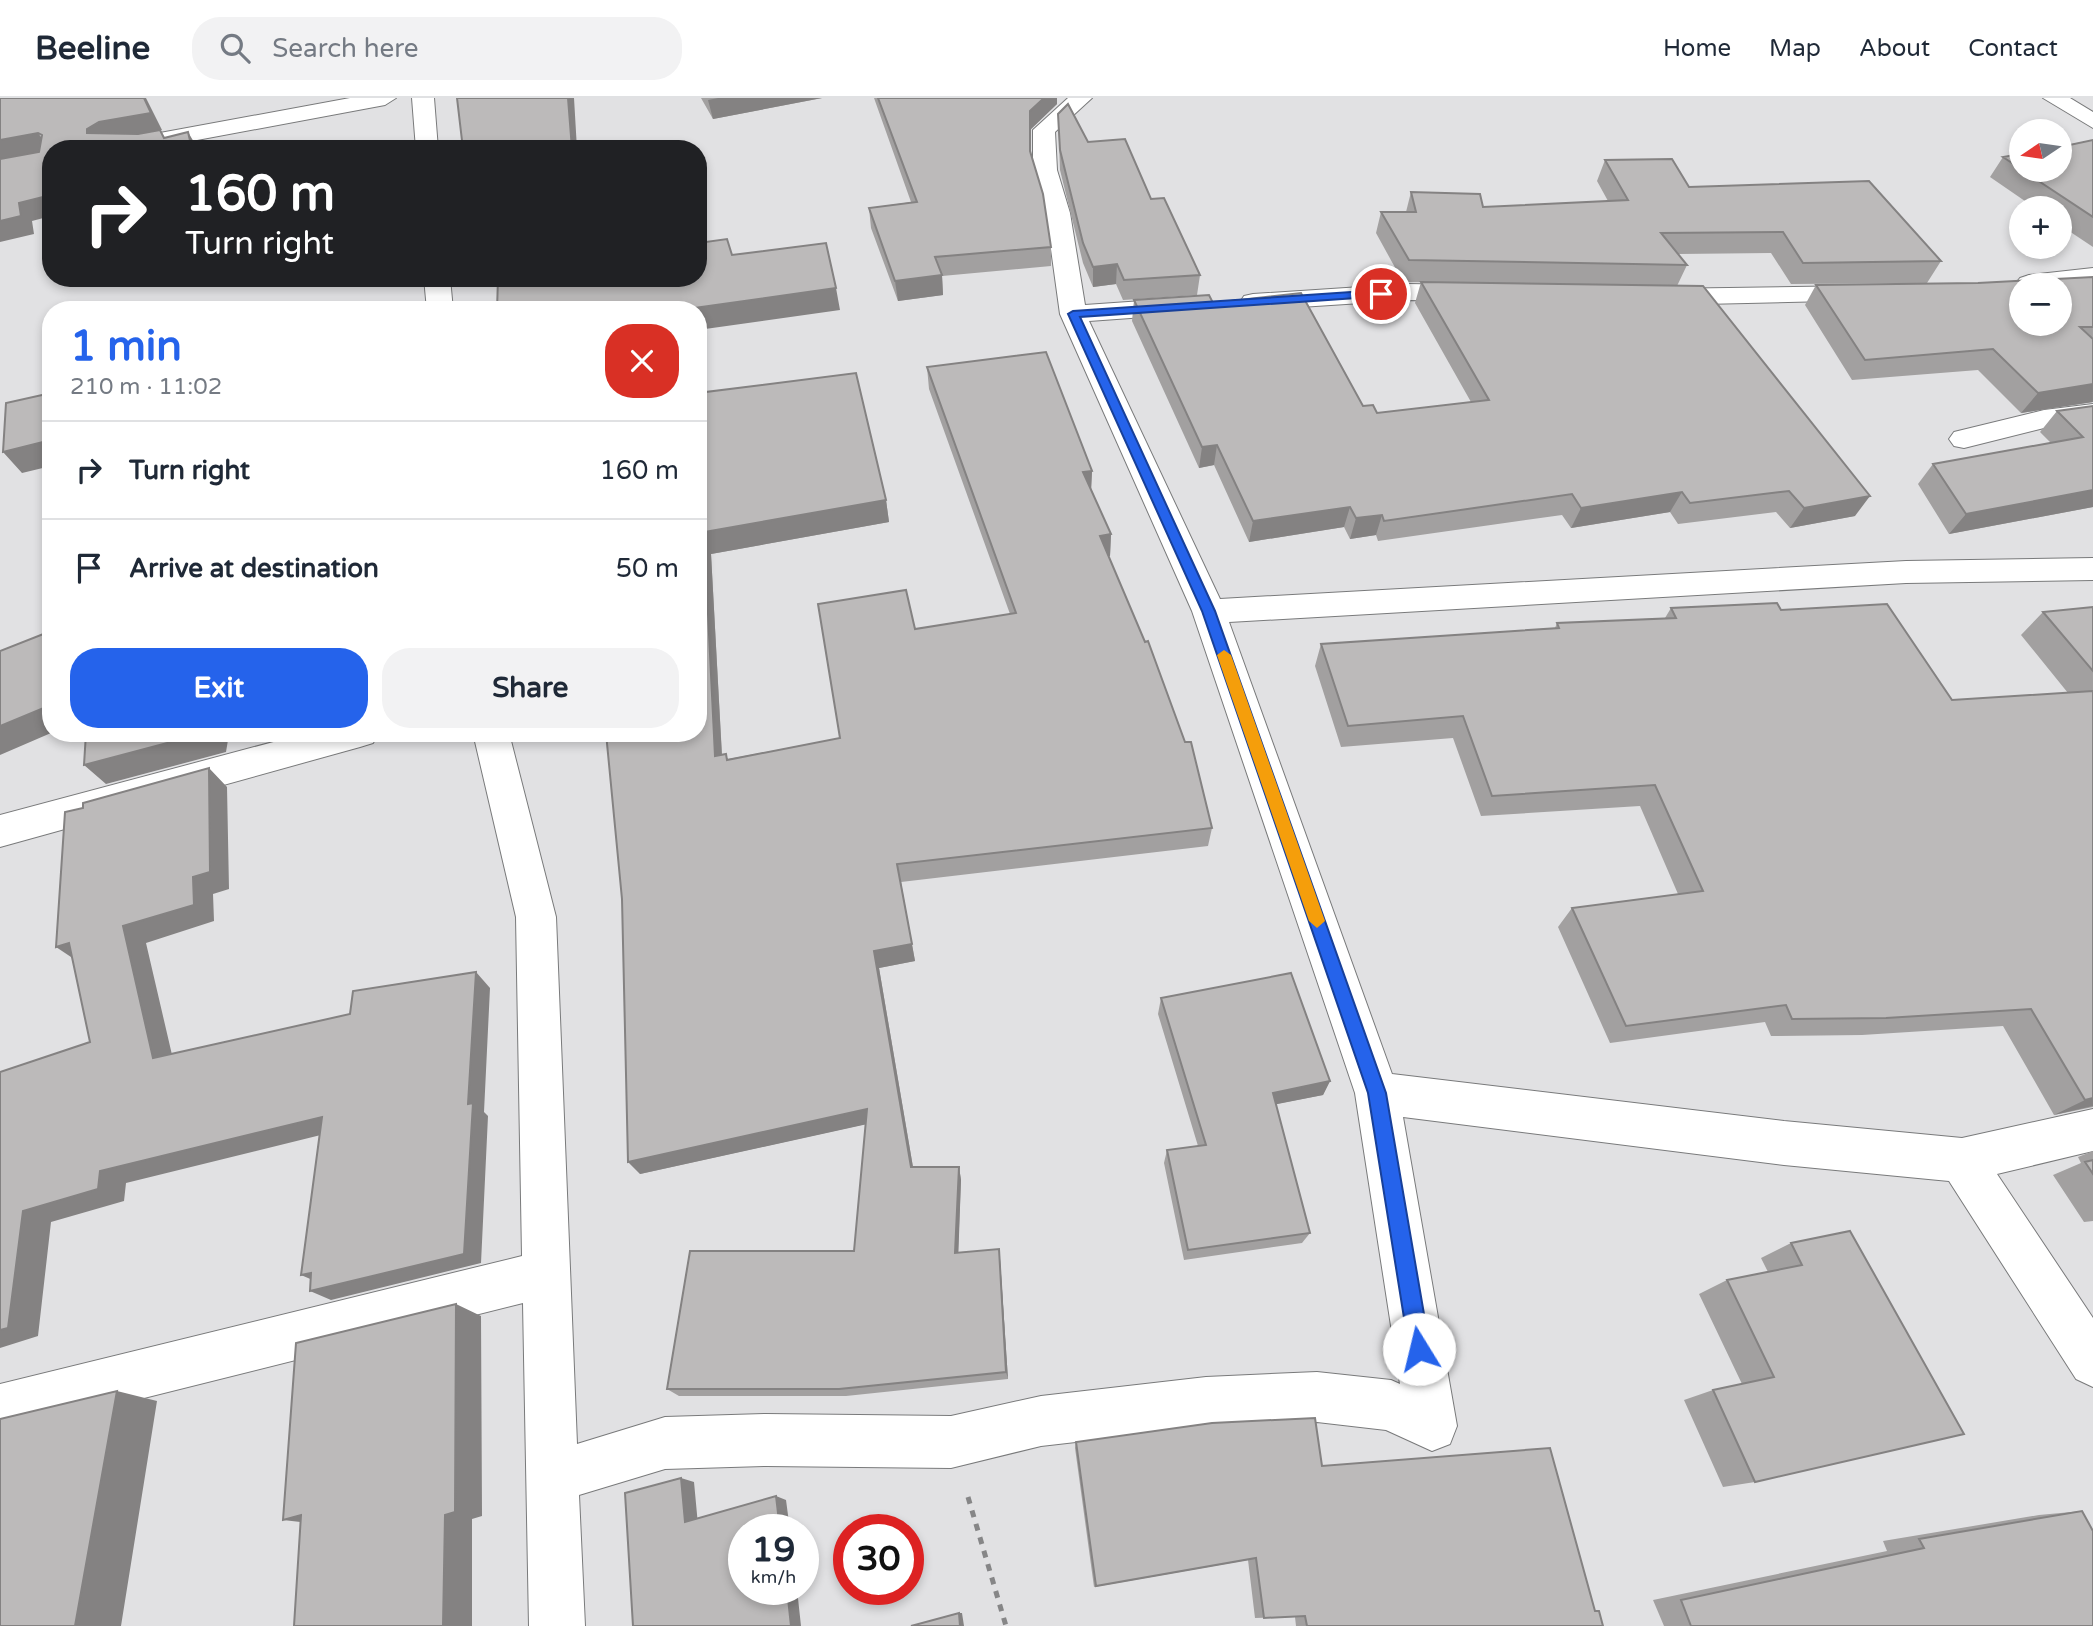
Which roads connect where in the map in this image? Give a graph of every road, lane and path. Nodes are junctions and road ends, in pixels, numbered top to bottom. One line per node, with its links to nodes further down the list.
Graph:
1 (385, 98): 6 (street)
2 (423, 98): 7 (street)
3 (1081, 98): 13 (street)
4 (2054, 98): 5 (street)
5 (2093, 121)
6 (159, 140)
7 (426, 140)
8 (2093, 276): 9 (street)
9 (2002, 286)
10 (1500, 294): 13 (street)
11 (1881, 294): 12 (street)
12 (1634, 297)
13 (1073, 314): 17 (street)
14 (2093, 413): 15 (street)
15 (1964, 439)
16 (2093, 569): 17 (street)
17 (1209, 611): 21 (street)
18 (327, 742): 20 (street)
19 (493, 742): 24 (street)
20 (0, 831)
21 (1377, 1093): 23 (street); 27 (street)
22 (2093, 1130): 23 (street)
23 (1962, 1160): 25 (street)
24 (547, 1274): 26 (street); 28 (street)
25 (2093, 1362)
26 (0, 1409)
27 (951, 1443): 28 (street); 30 (path)
28 (552, 1477): 29 (street)
29 (557, 1626)
30 (1006, 1626)

